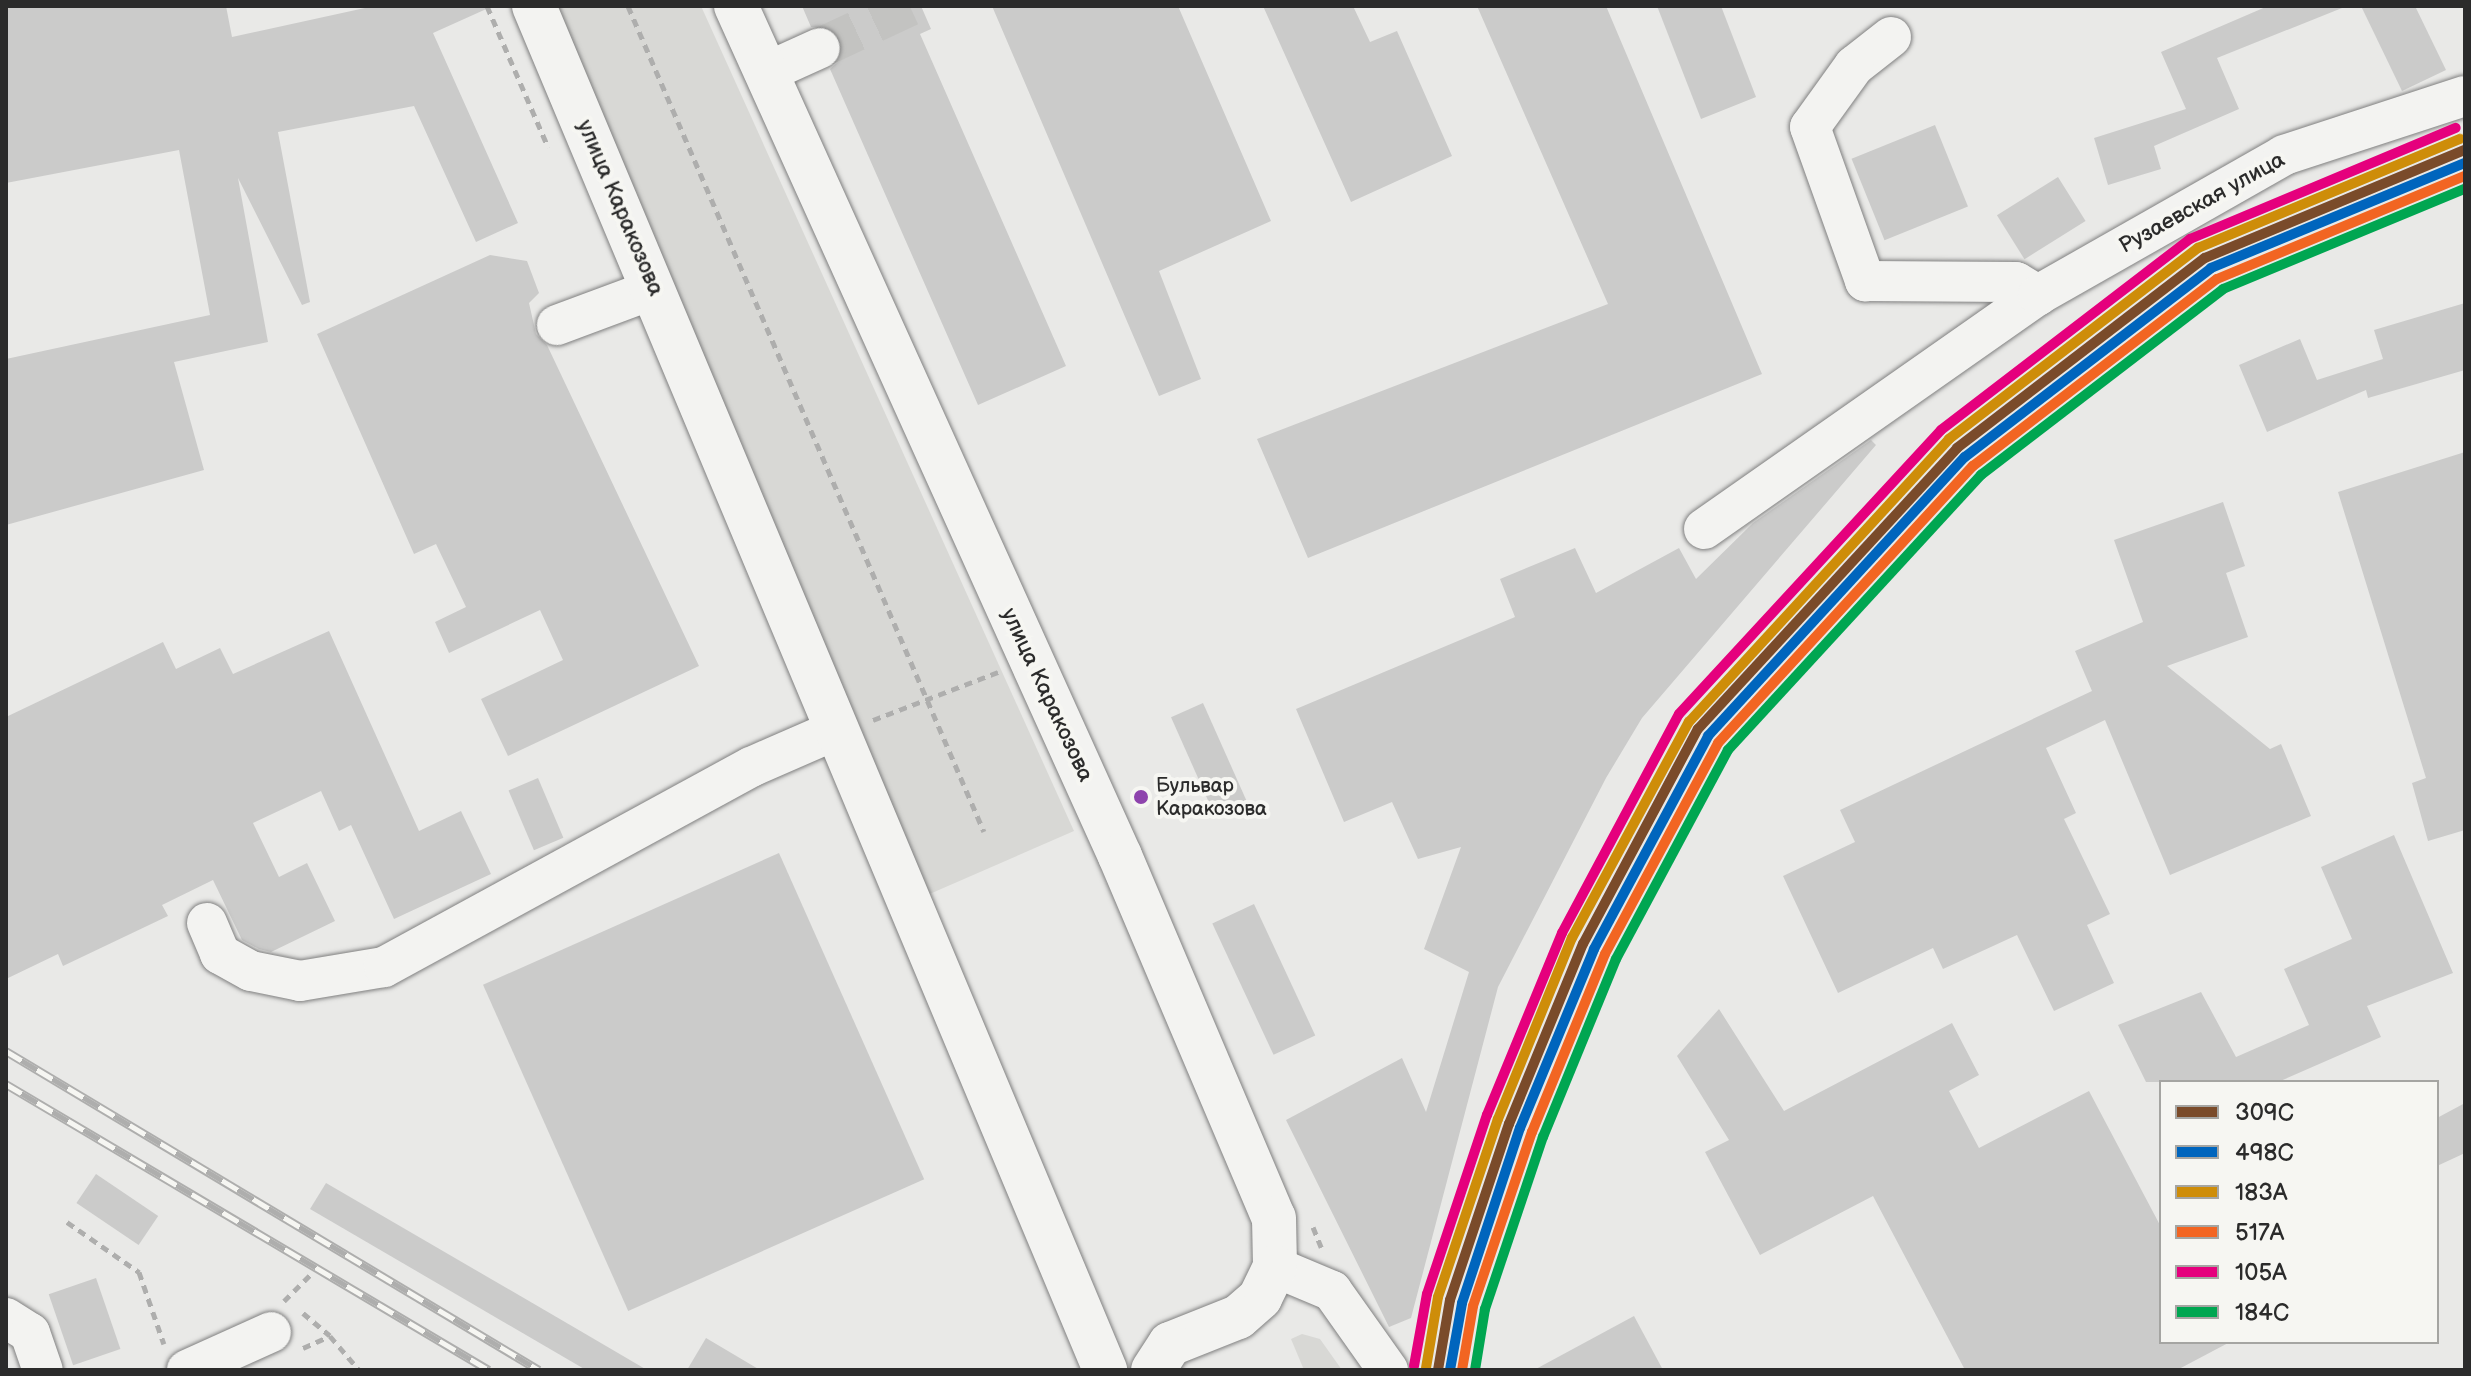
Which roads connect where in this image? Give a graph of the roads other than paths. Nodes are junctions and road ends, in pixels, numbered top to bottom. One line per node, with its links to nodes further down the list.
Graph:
1 (534, 6): 7 (main road, улица Каракозова)
2 (736, 6): 5 (main road, улица Каракозова)
3 (1891, 37): 8 (street)
4 (820, 48): 5 (street)
5 (765, 73): 13 (main road, улица Каракозова)
6 (2465, 96): 8 (street, Рузаевская улица)
7 (654, 289): 9 (street); 11 (main road, улица Каракозова)
8 (2038, 295): 10 (street, Рузаевская улица)
9 (557, 325)
10 (1704, 529)
11 (851, 726): 12 (street); 14 (main road, улица Каракозова)
12 (207, 923)
13 (1275, 1267): 17 (main road, улица Каракозова); 21 (street)
14 (1074, 1296): 17 (main road, улица Каракозова); 20 (main road, улица Каракозова)
15 (6, 1318): 19 (street)
16 (283, 1327): 18 (street)
17 (1162, 1357)
18 (178, 1364)
19 (43, 1370)
20 (1105, 1370)
21 (1388, 1370)

